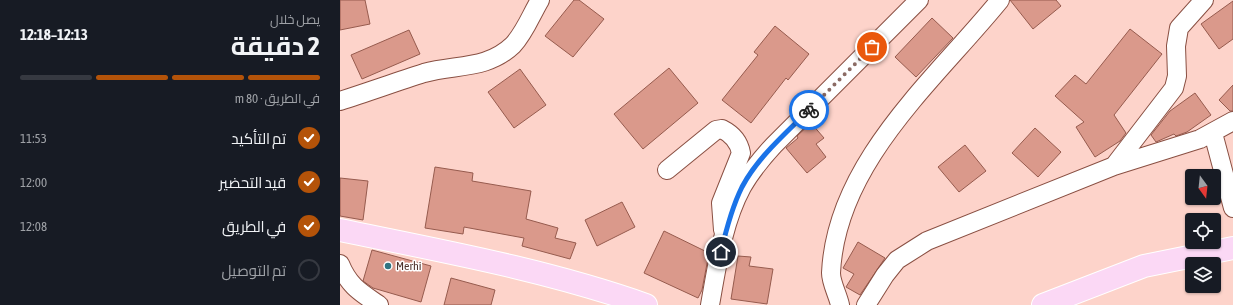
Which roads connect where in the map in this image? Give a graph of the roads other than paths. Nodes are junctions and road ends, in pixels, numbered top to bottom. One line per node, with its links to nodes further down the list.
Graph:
1 (540, 0): 5 (street)
2 (919, 0): 12 (street)
3 (1000, 0): 18 (street)
4 (1204, 0): 8 (street)
5 (340, 102)
6 (1233, 121): 7 (street)
7 (1213, 133): 8 (street); 10 (street)
8 (1114, 166): 19 (street)
9 (667, 170): 12 (street)
10 (1233, 208)
11 (340, 230): 16 (main road)
12 (724, 240): 17 (street)
13 (1233, 248): 20 (main road)
14 (340, 264): 15 (street)
15 (379, 305)
16 (646, 305)
17 (710, 305)
18 (840, 305)
19 (866, 305)
20 (1043, 305)

